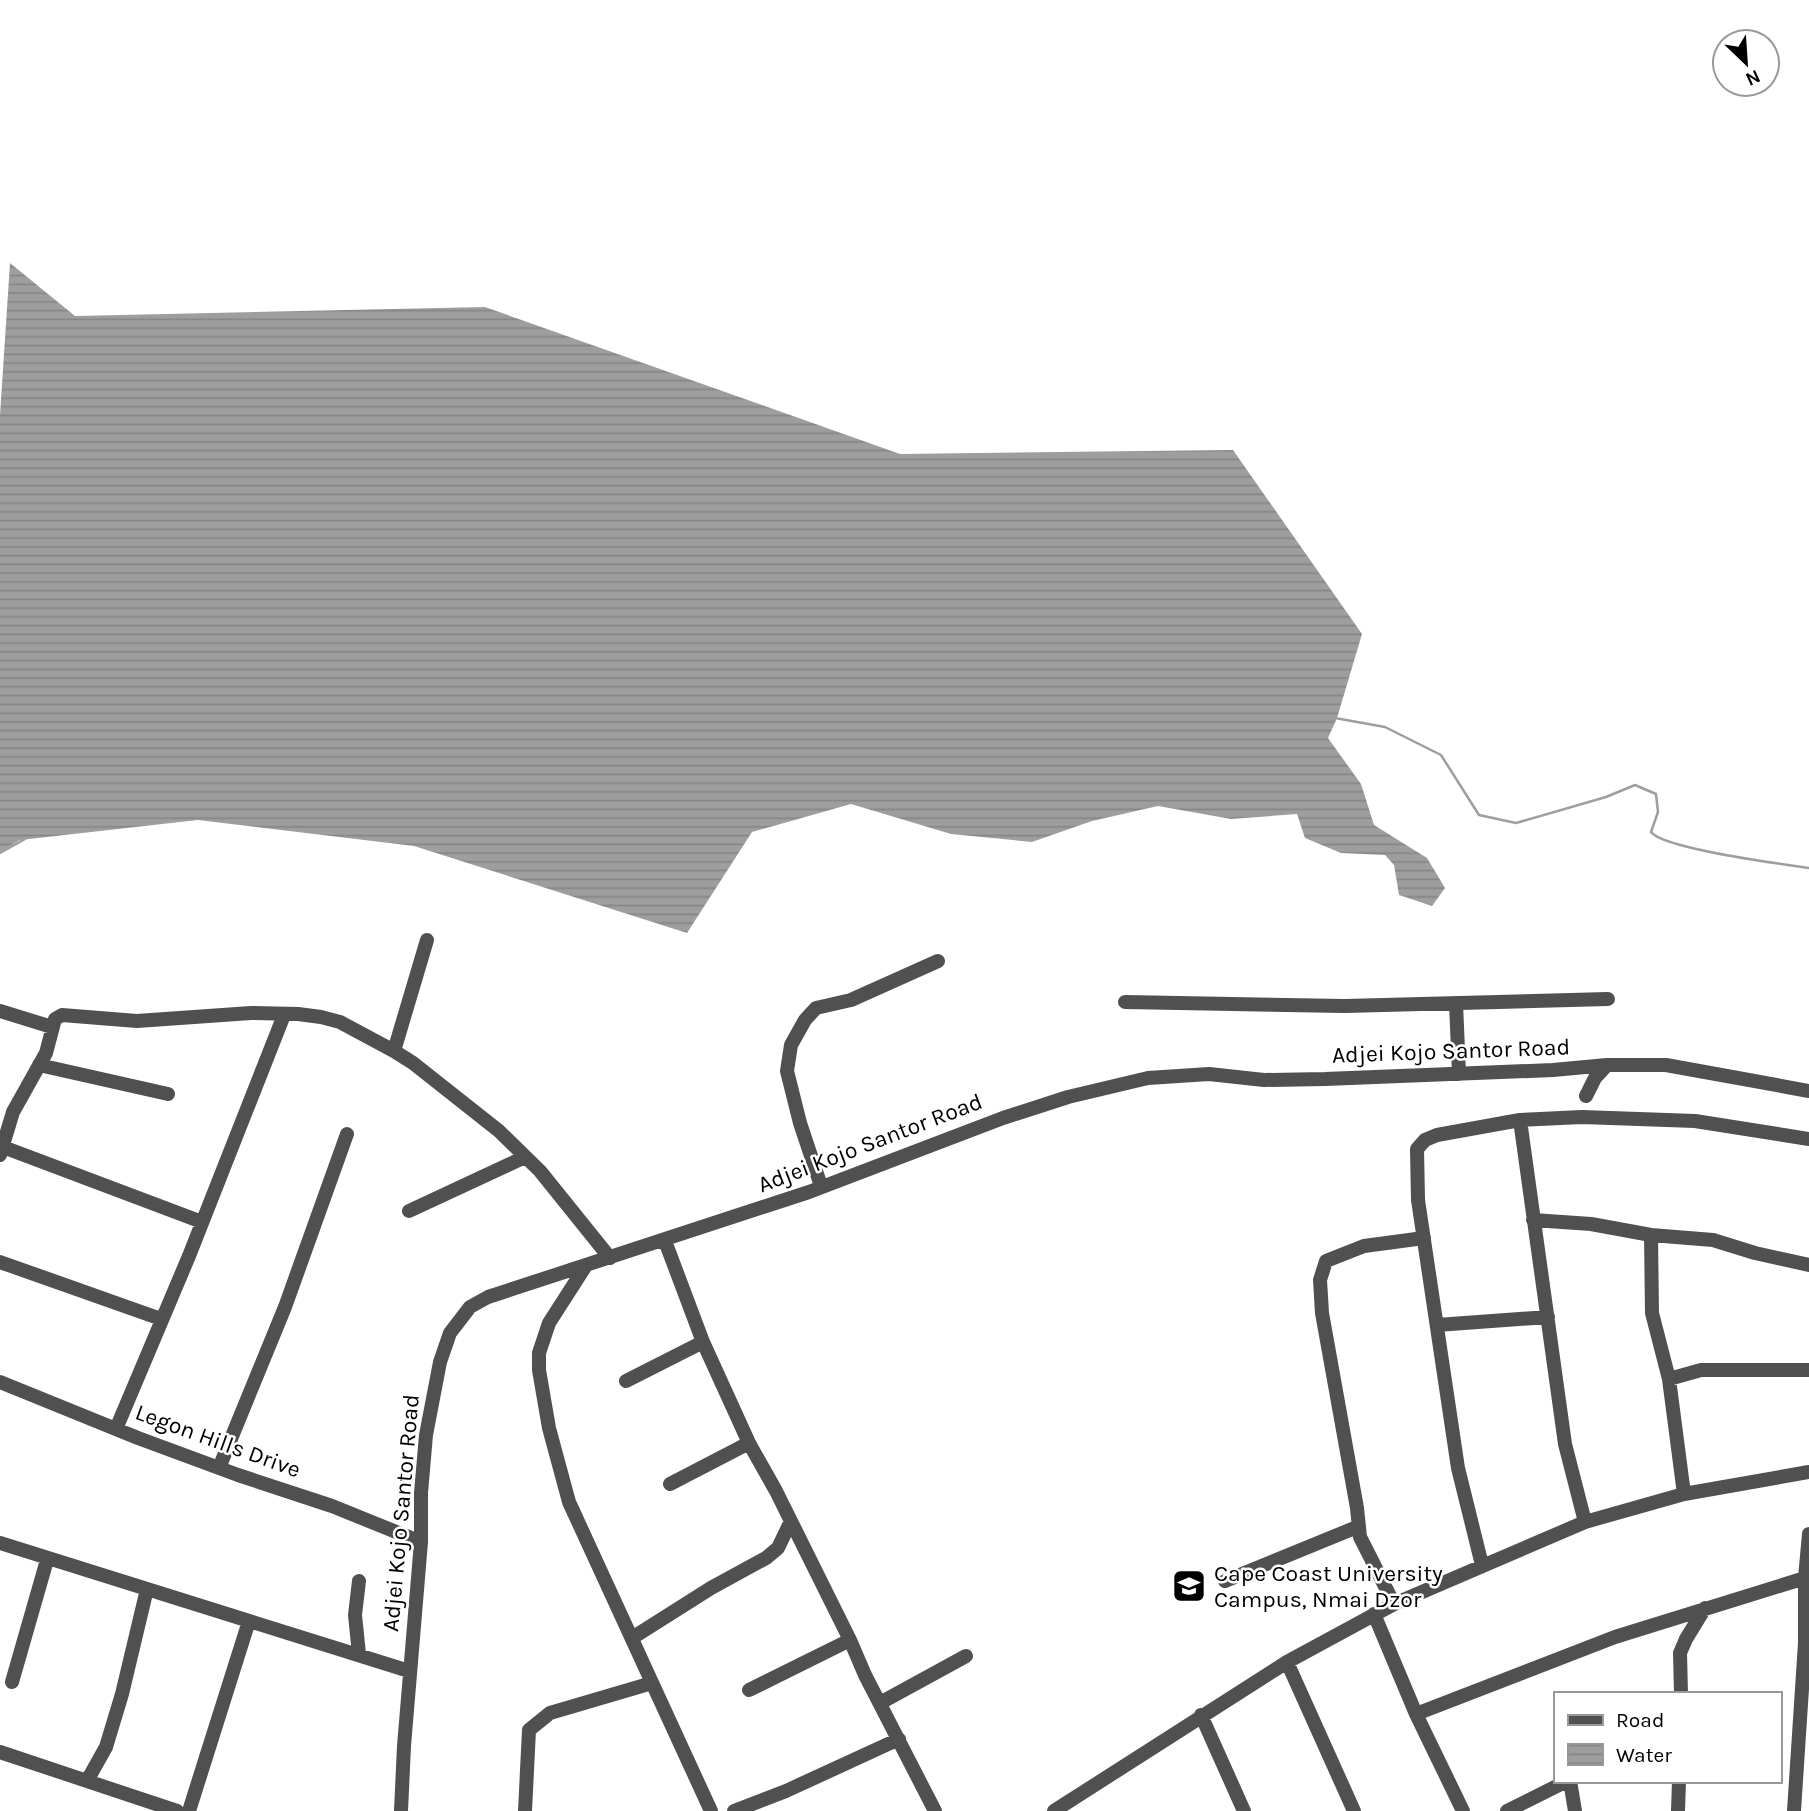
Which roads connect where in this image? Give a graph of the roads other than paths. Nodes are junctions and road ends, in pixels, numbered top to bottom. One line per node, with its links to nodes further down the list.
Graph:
1 (428, 940): 9 (street)
2 (938, 961): 21 (street)
3 (1608, 999): 5 (street)
4 (1125, 1002): 5 (street)
5 (1456, 1003): 12 (street)
6 (0, 1011): 8 (street)
7 (284, 1015): 8 (street); 9 (street); 24 (street)
8 (52, 1027): 10 (street)
9 (394, 1051): 20 (street)
10 (39, 1065): 14 (street); 19 (street)
11 (1607, 1065): 12 (street, Adjei Kojo Santor Road); 13 (street, Adjei Kojo Santor Road); 15 (street)
12 (1459, 1074): 21 (street, Adjei Kojo Santor Road)
13 (1809, 1091)
14 (168, 1094)
15 (1586, 1096)
16 (1520, 1120): 18 (street); 23 (street); 26 (street)
17 (347, 1134): 42 (street)
18 (1809, 1139)
19 (1, 1151): 24 (street)
20 (525, 1157): 22 (street); 28 (street)
21 (821, 1186): 27 (street, Adjei Kojo Santor Road)
22 (409, 1211)
23 (1533, 1220): 25 (street); 32 (street)
24 (202, 1222): 33 (street)
25 (1651, 1235): 30 (street); 37 (street)
26 (1424, 1238): 34 (street); 48 (street)
27 (665, 1241): 28 (street, Adjei Kojo Santor Road); 35 (street)
28 (610, 1258): 31 (street, Adjei Kojo Santor Road)
29 (0, 1262): 33 (street)
30 (1809, 1265)
31 (585, 1267): 50 (street, Adjei Kojo Santor Road); 62 (street)
32 (1548, 1317): 34 (street); 46 (street)
33 (161, 1319): 40 (street)
34 (1437, 1325): 53 (street)
35 (703, 1342): 38 (street); 41 (street)
36 (1809, 1370): 37 (street)
37 (1669, 1379): 45 (street)
38 (626, 1381)
39 (0, 1382): 40 (street, Legon Hills Drive)
40 (116, 1429): 42 (street, Legon Hills Drive)
41 (749, 1443): 44 (street); 47 (street)
42 (219, 1468): 50 (street, Legon Hills Drive)
43 (1809, 1472): 45 (street)
44 (670, 1484)
45 (1684, 1494): 46 (street)
46 (1585, 1521): 53 (street)
47 (790, 1523): 62 (street); 63 (street)
48 (1357, 1527): 56 (street); 58 (street)
49 (1809, 1534): 54 (street)
50 (421, 1542): 67 (street, Adjei Kojo Santor Road)
51 (0, 1544): 52 (street)
52 (47, 1560): 57 (street); 68 (street)
53 (1482, 1565): 58 (street)
54 (1805, 1578): 59 (street); 75 (street)
55 (359, 1581): 64 (street)
56 (1225, 1581)
57 (147, 1589): 61 (street); 78 (street)
58 (1394, 1604): 60 (street)
59 (1706, 1608): 71 (street); 73 (street)
60 (1374, 1614): 66 (street); 73 (street)
61 (249, 1621): 64 (street); 83 (street)
62 (632, 1638): 69 (street)
63 (850, 1640): 70 (street); 72 (street)
64 (359, 1654): 67 (street)
65 (966, 1656): 72 (street)
66 (1287, 1662): 74 (street); 91 (street)
67 (409, 1671): 84 (street, Adjei Kojo Santor Road)
68 (12, 1682)
69 (652, 1683): 85 (street); 86 (street)
70 (749, 1690)
71 (1681, 1692)
72 (880, 1703): 76 (street)
73 (1416, 1714): 92 (street)
74 (1201, 1715): 89 (street); 90 (street)
75 (1804, 1729): 96 (street)
76 (899, 1739): 87 (street); 88 (street)
77 (0, 1752): 78 (street)
78 (87, 1781): 82 (street)
79 (1565, 1783): 93 (street)
80 (1569, 1783): 94 (street)
81 (1679, 1783): 95 (street)
82 (177, 1811)
83 (189, 1811)
84 (401, 1811)
85 (525, 1811)
86 (711, 1811)
87 (734, 1811)
88 (935, 1811)
89 (1054, 1811)
90 (1244, 1811)
91 (1354, 1811)
92 (1463, 1811)
93 (1507, 1811)
94 (1575, 1811)
95 (1678, 1811)
96 (1794, 1811)

